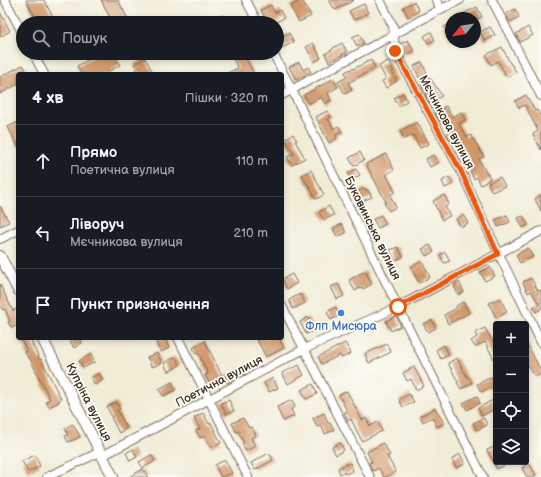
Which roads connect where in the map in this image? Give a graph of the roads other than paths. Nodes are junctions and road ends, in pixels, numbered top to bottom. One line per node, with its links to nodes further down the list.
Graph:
1 (5, 0): 9 (street)
2 (246, 0): 8 (street)
3 (380, 0): 10 (street, Мєчникова вулиця)
4 (436, 0): 7 (street)
5 (460, 0): 7 (street)
6 (492, 0): 18 (street)
7 (441, 9): 10 (street)
8 (254, 16)
9 (16, 21)
10 (394, 35): 16 (street); 22 (street, Мєчникова вулиця)
11 (37, 60): 13 (street)
12 (277, 60): 14 (street, Буковинська вулиця)
13 (43, 72)
14 (283, 72)
15 (284, 74): 16 (street, Буковинська вулиця)
16 (292, 90): 17 (street); 25 (street, Буковинська вулиця)
17 (284, 95)
18 (541, 96)
19 (16, 231): 21 (street)
20 (541, 231): 22 (street, Поетична вулиця)
21 (0, 239)
22 (498, 254): 25 (street, Поетична вулиця); 29 (street, Мєчникова вулиця)
23 (0, 256): 24 (main road)
24 (16, 286)
25 (398, 307): 30 (street, Поетична вулиця); 37 (street, Буковинська вулиця)
26 (284, 310): 30 (street)
27 (43, 340): 32 (main road, Купріна вулиця)
28 (179, 340): 31 (street)
29 (541, 342)
30 (304, 350): 31 (street, Поетична вулиця); 36 (street)
31 (209, 400): 32 (street, Поетична вулиця); 35 (street)
32 (101, 454): 33 (street, Поетична вулиця); 34 (main road, Купріна вулиця)
33 (47, 477)
34 (113, 477)
35 (248, 477)
36 (370, 477)
37 (483, 477)

